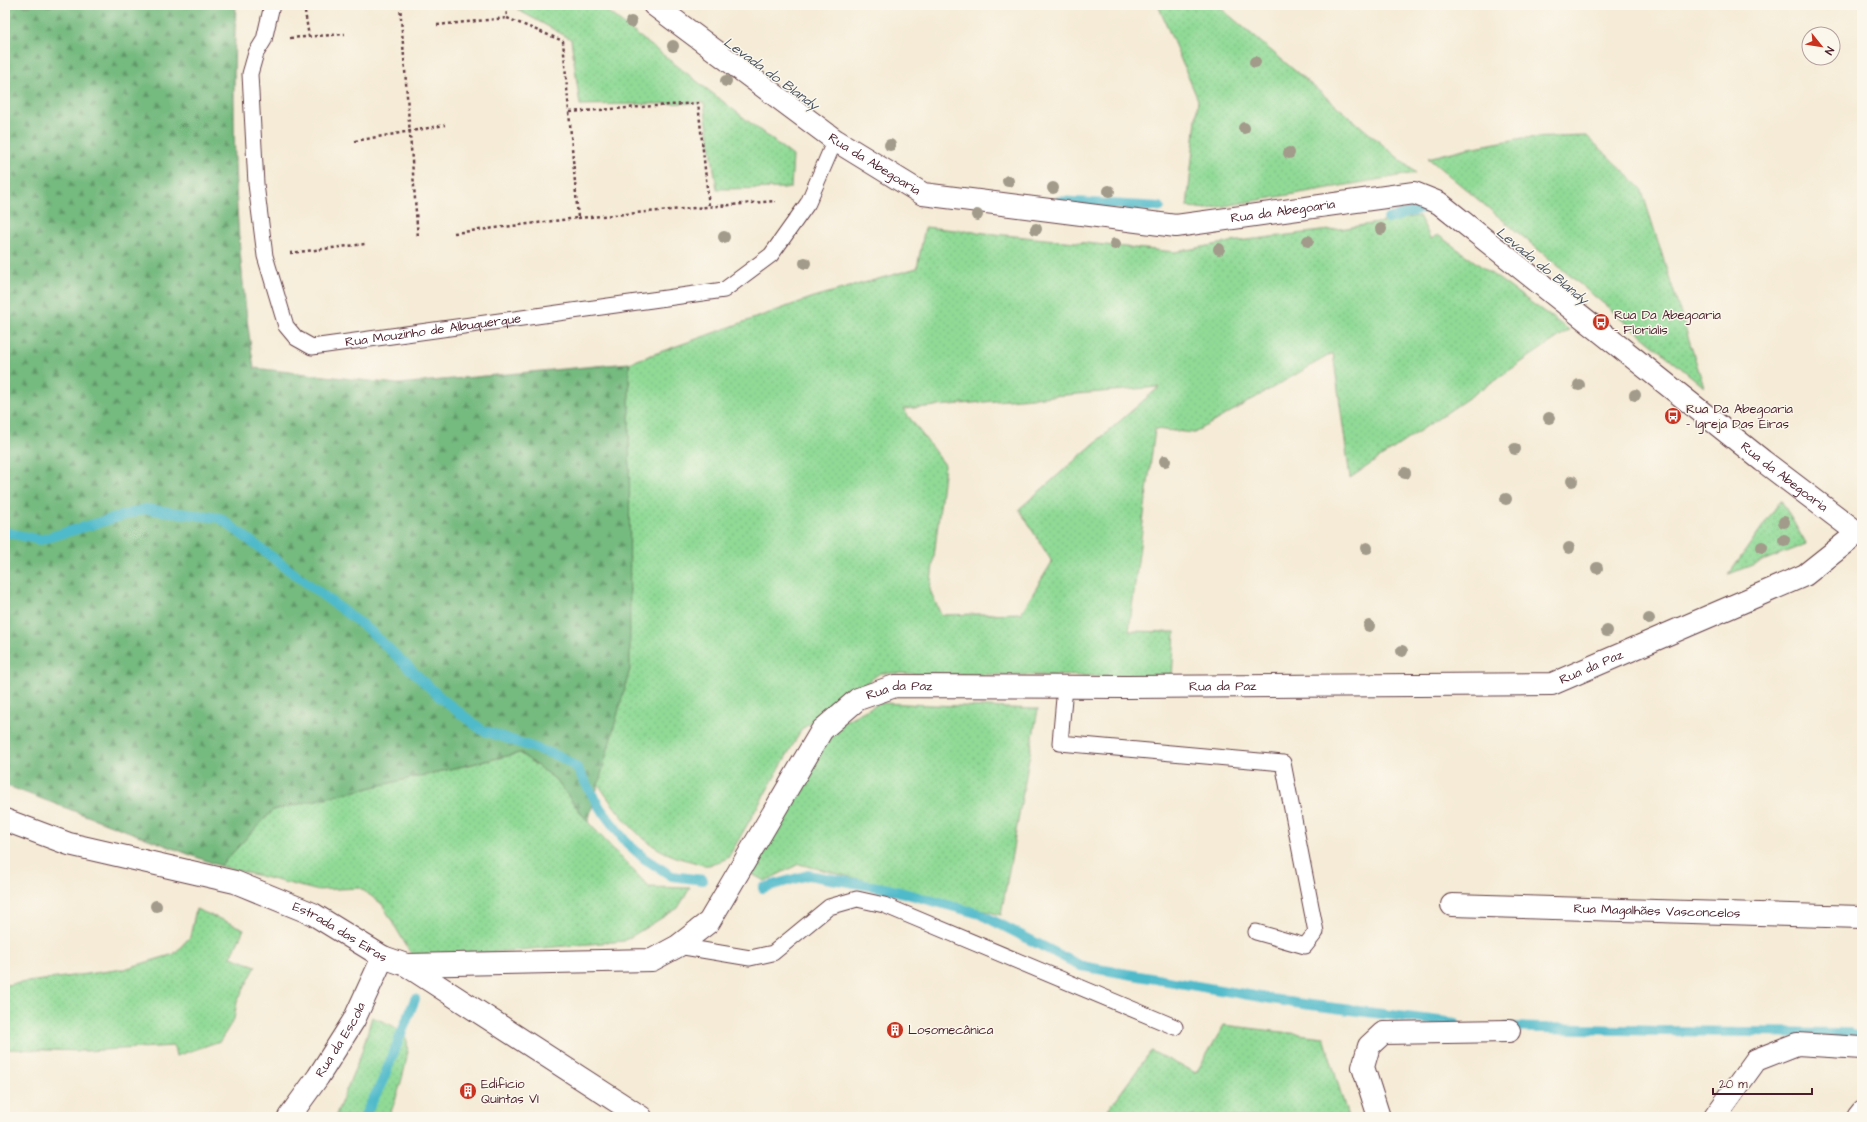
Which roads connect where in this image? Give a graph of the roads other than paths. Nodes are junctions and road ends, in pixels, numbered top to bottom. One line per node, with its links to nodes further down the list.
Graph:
1 (272, 5): 3 (lane, Rua Mouzinho de Albuquerque)
2 (654, 5): 3 (street, Rua da Abegoaria)
3 (835, 140): 4 (street, Rua da Abegoaria)
4 (1860, 533): 5 (street, Rua da Paz)
5 (1064, 687): 9 (lane); 10 (street, Rua da Paz)
6 (5, 820): 11 (street, Estrada das Eiras)
7 (1452, 905): 8 (street, Rua Magalhães Vasconcelos)
8 (1862, 917)
9 (1256, 932)
10 (678, 946): 12 (street, Rua da Paz); 13 (lane)
11 (382, 957): 12 (street, Estrada das Eiras); 17 (street, Rua da Escola)
12 (406, 965): 18 (street, Estrada das Eiras)
13 (1175, 1028)
14 (1509, 1031): 19 (street)
15 (1862, 1048): 20 (street)
16 (1862, 1112): 21 (street)
17 (289, 1117)
18 (641, 1117)
19 (1379, 1117)
20 (1715, 1117)
21 (1858, 1117)

